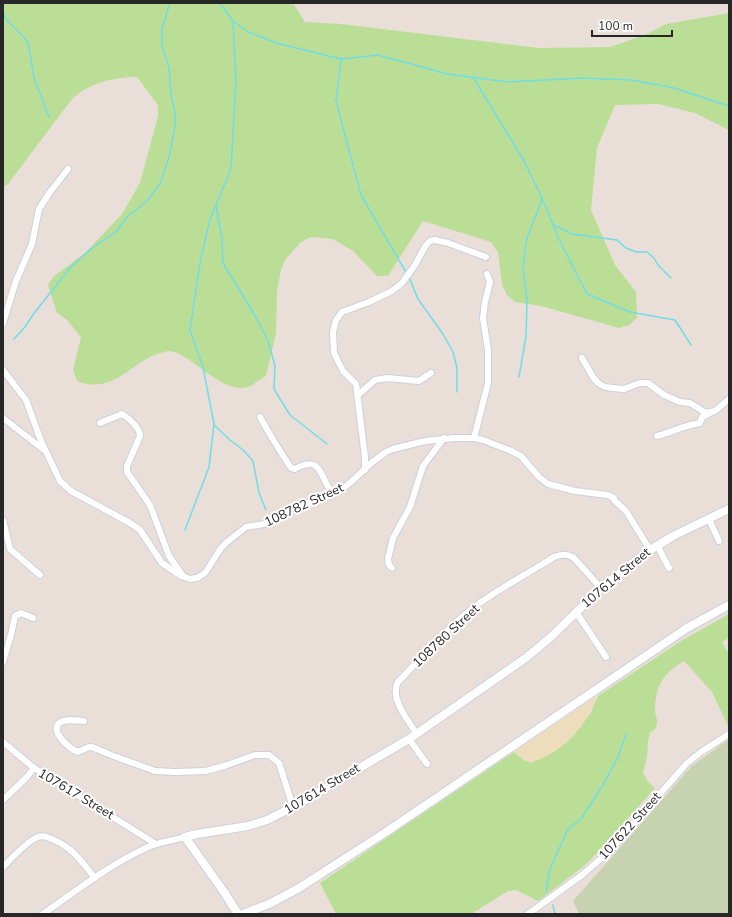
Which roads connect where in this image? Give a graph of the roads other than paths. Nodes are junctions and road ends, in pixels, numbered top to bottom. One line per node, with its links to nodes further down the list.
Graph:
1 (68, 169): 4 (street)
2 (486, 257): 8 (street)
3 (487, 274): 16 (street)
4 (3, 323)
5 (582, 358): 10 (street)
6 (3, 370): 17 (street)
7 (431, 373): 8 (street)
8 (358, 395): 18 (street)
9 (729, 399): 10 (street)
10 (712, 412): 14 (street)
11 (260, 417): 19 (street)
12 (3, 418): 17 (street)
13 (100, 423): 28 (street)
14 (657, 436)
15 (444, 438): 16 (street, 108782 Street); 18 (street, 108782 Street); 25 (street)
16 (474, 438): 24 (street, 108782 Street)
17 (45, 452): 28 (street)
18 (365, 470): 19 (street, 108782 Street)
19 (333, 494): 28 (street, 108782 Street)
20 (729, 509): 21 (street, 107614 Street)
21 (709, 519): 23 (street); 24 (street, 107614 Street)
22 (3, 520): 27 (street)
23 (718, 541)
24 (653, 548): 26 (street, 107614 Street); 29 (street, 107614 Street)
25 (392, 568)
26 (669, 568)
27 (40, 575)
28 (184, 577)
29 (601, 588): 31 (street, 107614 Street); 37 (street, 108780 Street)
30 (729, 605): 49 (street)
31 (576, 612): 33 (street, 107614 Street); 37 (street, 107614 Street)
32 (33, 618): 34 (street)
33 (606, 657)
34 (3, 662)
35 (84, 722): 42 (street)
36 (729, 734): 50 (street, 107622 Street)
37 (413, 736): 39 (street); 42 (street, 107614 Street)
38 (3, 742): 40 (street)
39 (427, 764)
40 (34, 768): 41 (street, 107617 Street); 44 (street, 107617 Street)
41 (3, 800)
42 (293, 807): 43 (street, 107614 Street)
43 (185, 837): 44 (street, 107614 Street); 48 (street)
44 (156, 844): 46 (street, 107614 Street)
45 (3, 867): 46 (street)
46 (94, 878): 47 (street, 107614 Street)
47 (43, 914)
48 (238, 914)
49 (243, 914)
50 (528, 914)

